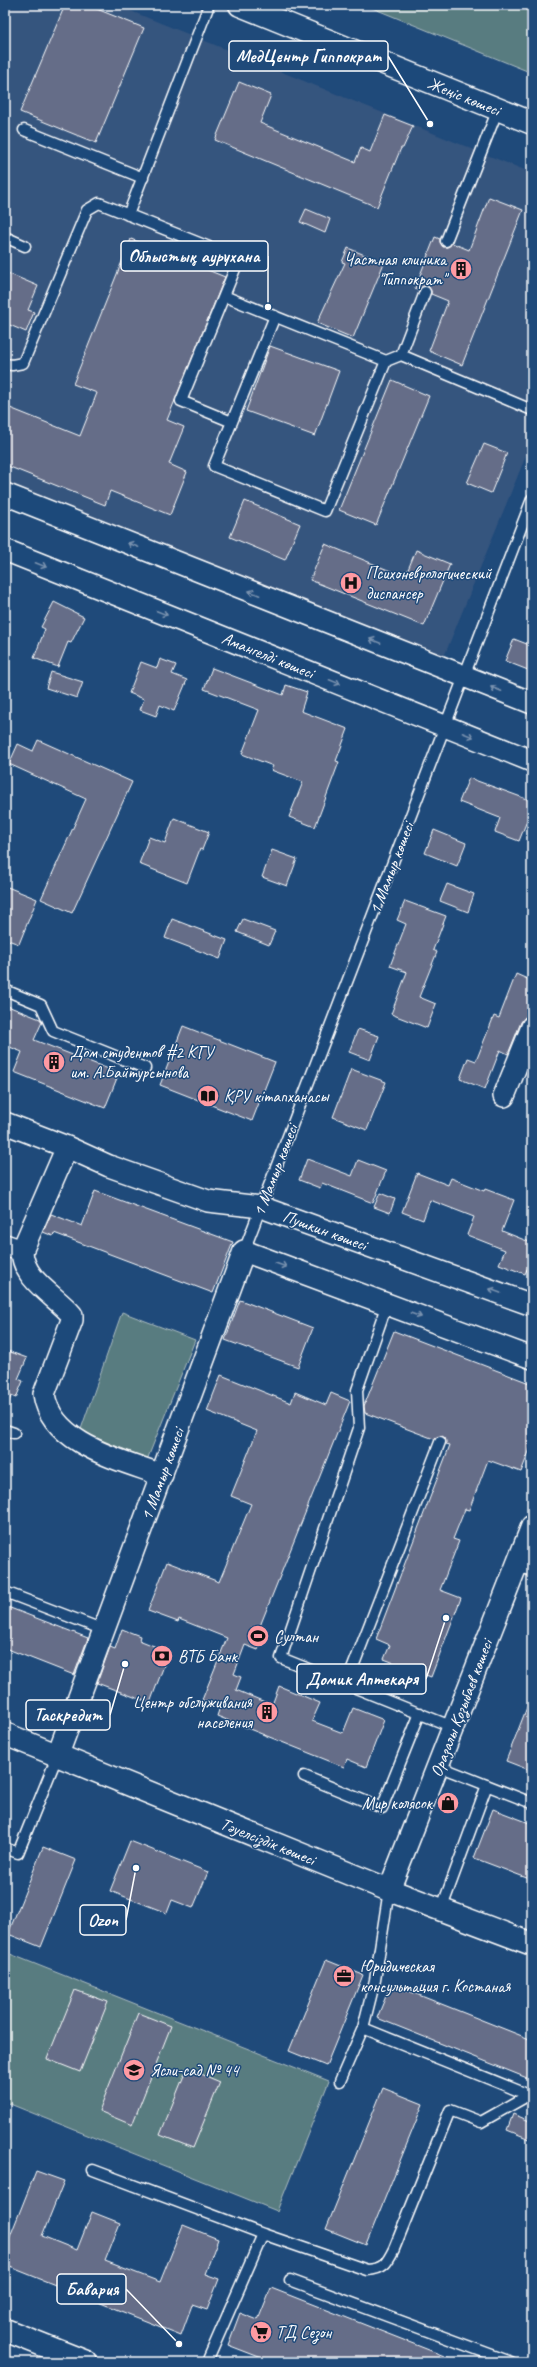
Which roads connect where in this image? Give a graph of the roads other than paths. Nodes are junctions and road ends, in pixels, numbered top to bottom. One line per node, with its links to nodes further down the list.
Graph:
1 (209, 5): 6 (lane)
2 (240, 5): 3 (main road, Жеңіс көшесі)
3 (498, 109): 4 (main road, Жеңіс көшесі); 9 (lane)
4 (532, 123)
5 (24, 130): 6 (lane)
6 (142, 178): 7 (lane)
7 (128, 215): 12 (lane); 16 (lane)
8 (5, 237): 10 (lane)
9 (446, 241)
10 (25, 246)
11 (425, 292): 14 (lane)
12 (224, 296): 13 (lane); 18 (lane)
13 (275, 316): 15 (lane); 18 (lane)
14 (401, 355): 15 (lane); 17 (lane)
15 (386, 361): 18 (lane)
16 (5, 364)
17 (532, 410)
18 (232, 422)
19 (5, 494): 22 (street, one-way to 19)
20 (532, 499): 22 (lane, 1 Мамыр көшесі)
21 (5, 550): 24 (street, Амангелді көшесі, one-way to 24)
22 (464, 676): 23 (street, one-way to 22); 24 (lane, 1 Мамыр көшесі)
23 (532, 703)
24 (446, 726): 25 (street, Амангелді көшесі, one-way to 25); 32 (lane, 1 Мамыр көшесі)
25 (532, 761)
26 (5, 990): 28 (lane)
27 (532, 1027): 29 (street)
28 (145, 1068)
29 (504, 1096)
30 (5, 1123): 31 (street, Пушкин көшесі)
31 (67, 1146): 32 (street, Пушкин көшесі); 33 (street)
32 (261, 1207): 34 (lane, 1 Мамыр көшесі); 36 (street, Пушкин көшесі, one-way to 32)
33 (13, 1248): 39 (street)
34 (244, 1251): 35 (street, one-way to 35); 39 (street, 1 Мамыр көшесі)
35 (387, 1304): 37 (street, one-way to 37); 44 (lane)
36 (532, 1305)
37 (532, 1358)
38 (440, 1442): 44 (lane)
39 (162, 1475): 43 (street, 1 Мамыр көшесі)
40 (532, 1526): 41 (street, Оразалы Қозыбаев көшесі)
41 (524, 1568): 46 (street, Оразалы Қозыбаев көшесі)
42 (5, 1592): 43 (lane)
43 (104, 1630): 48 (street, 1 Мамыр көшесі)
44 (346, 1685): 45 (lane)
45 (420, 1714): 46 (lane); 50 (lane)
46 (453, 1727): 49 (street, Оразалы Қозыбаев көшесі)
47 (5, 1734): 48 (main road, Тәуелсіздік көшесі)
48 (58, 1754): 53 (lane); 54 (main road, Тәуелсіздік көшесі)
49 (438, 1766): 51 (lane); 54 (street, Оразалы Қозыбаев көшесі)
50 (304, 1776)
51 (487, 1785): 52 (lane); 55 (lane)
52 (532, 1803)
53 (5, 1848)
54 (389, 1890): 55 (main road, Тәуелсіздік көшесі); 57 (lane)
55 (441, 1910): 56 (main road, Тәуелсіздік көшесі)
56 (532, 1944)
57 (363, 2028): 58 (lane); 59 (lane)
58 (340, 2081)
59 (531, 2094): 61 (lane)
60 (93, 2170): 61 (lane)
61 (264, 2234): 65 (lane)
62 (290, 2280): 66 (lane)
63 (5, 2330): 64 (main road)
64 (86, 2362)
65 (207, 2362)
66 (511, 2362)

